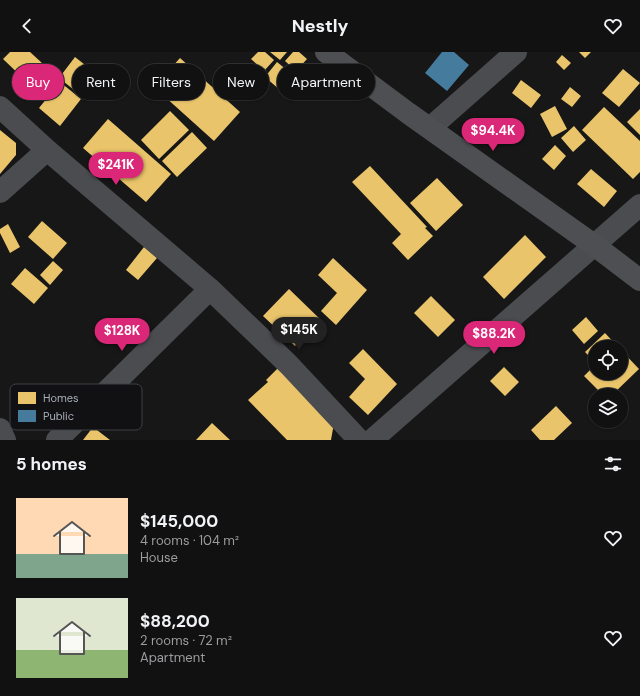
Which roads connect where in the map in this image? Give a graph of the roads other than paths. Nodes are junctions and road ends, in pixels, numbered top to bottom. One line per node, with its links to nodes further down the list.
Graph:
1 (326, 52): 4 (main road)
2 (516, 52): 4 (street)
3 (0, 107): 5 (street)
4 (430, 128): 8 (main road)
5 (47, 150): 6 (street); 10 (street)
6 (0, 192)
7 (640, 205): 8 (street)
8 (594, 245): 9 (main road); 17 (street)
9 (640, 280)
10 (210, 289): 11 (street); 16 (street)
11 (114, 384)
12 (0, 429): 14 (street)
13 (67, 430): 15 (street)
14 (5, 440)
15 (57, 440)
16 (359, 440)
17 (372, 440)

